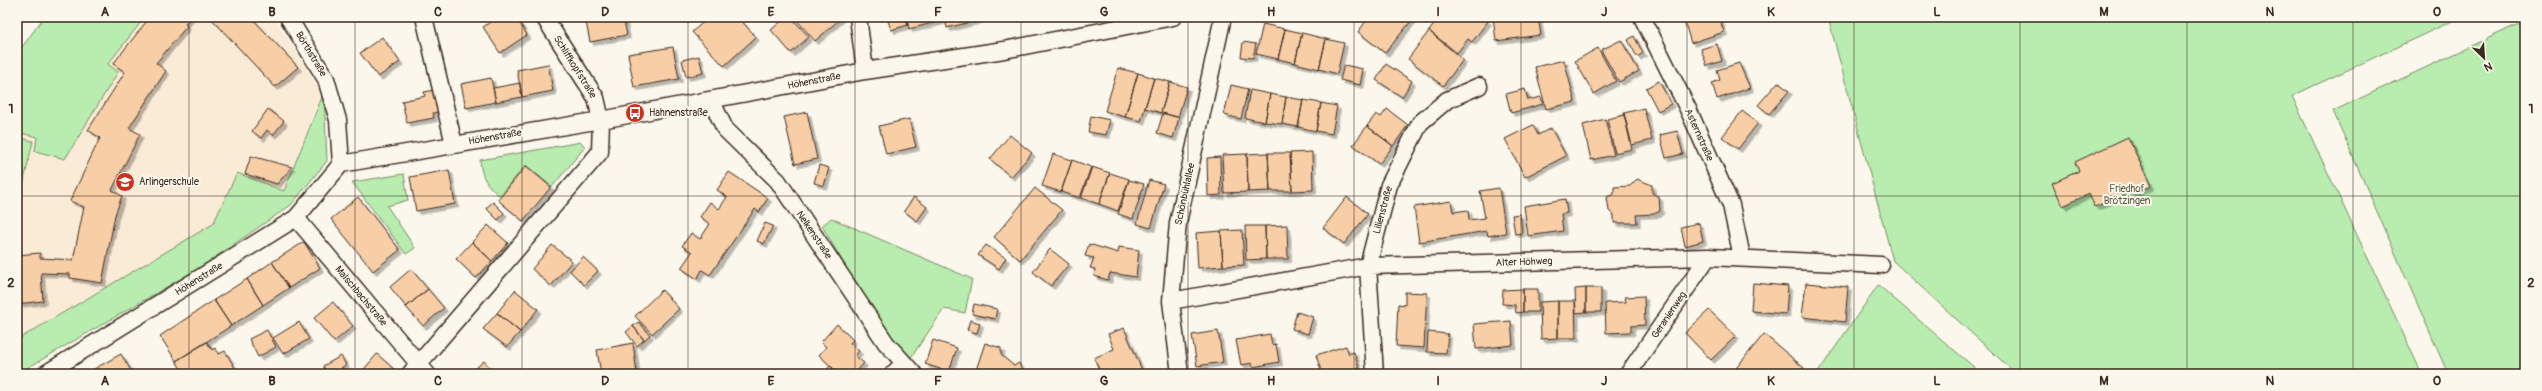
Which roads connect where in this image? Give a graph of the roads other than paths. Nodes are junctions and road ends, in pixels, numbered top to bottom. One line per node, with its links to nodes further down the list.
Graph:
1 (288, 17): 14 (street, Börthstraße)
2 (424, 17): 13 (street, Höhenstraße)
3 (544, 17): 12 (street, Schliffkopfstraße)
4 (858, 17): 9 (street)
5 (1173, 17): 8 (street, Höhenstraße)
6 (1223, 17): 20 (street, Schönbühlallee)
7 (1642, 17): 17 (street, Asternstraße)
8 (1144, 20): 9 (street, Höhenstraße)
9 (865, 71): 11 (street, Höhenstraße)
10 (1479, 86): 19 (street, Lilienstraße)
11 (711, 100): 12 (street, Höhenstraße); 21 (street, Nelkenstraße)
12 (601, 120): 13 (street, Höhenstraße); 23 (street)
13 (454, 144): 14 (street, Höhenstraße)
14 (341, 164): 15 (street, Höhenstraße)
15 (296, 218): 22 (street, Höhenstraße); 23 (street, Malschbachstraße)
16 (1708, 257): 17 (street, Alter Höhweg); 19 (street, Alter Höhweg); 28 (street, Geranienweg)
17 (1742, 257): 18 (street, Alter Höhweg)
18 (1881, 265)
19 (1368, 266): 20 (street, Alter Höhweg); 27 (street, Lilienstraße)
20 (1170, 301): 26 (street, Schönbühlallee)
21 (909, 368): 25 (street)
22 (65, 370): 24 (street, Höhenstraße)
23 (418, 371)
24 (45, 374)
25 (893, 374)
26 (1180, 374)
27 (1375, 374)
28 (1628, 374)

